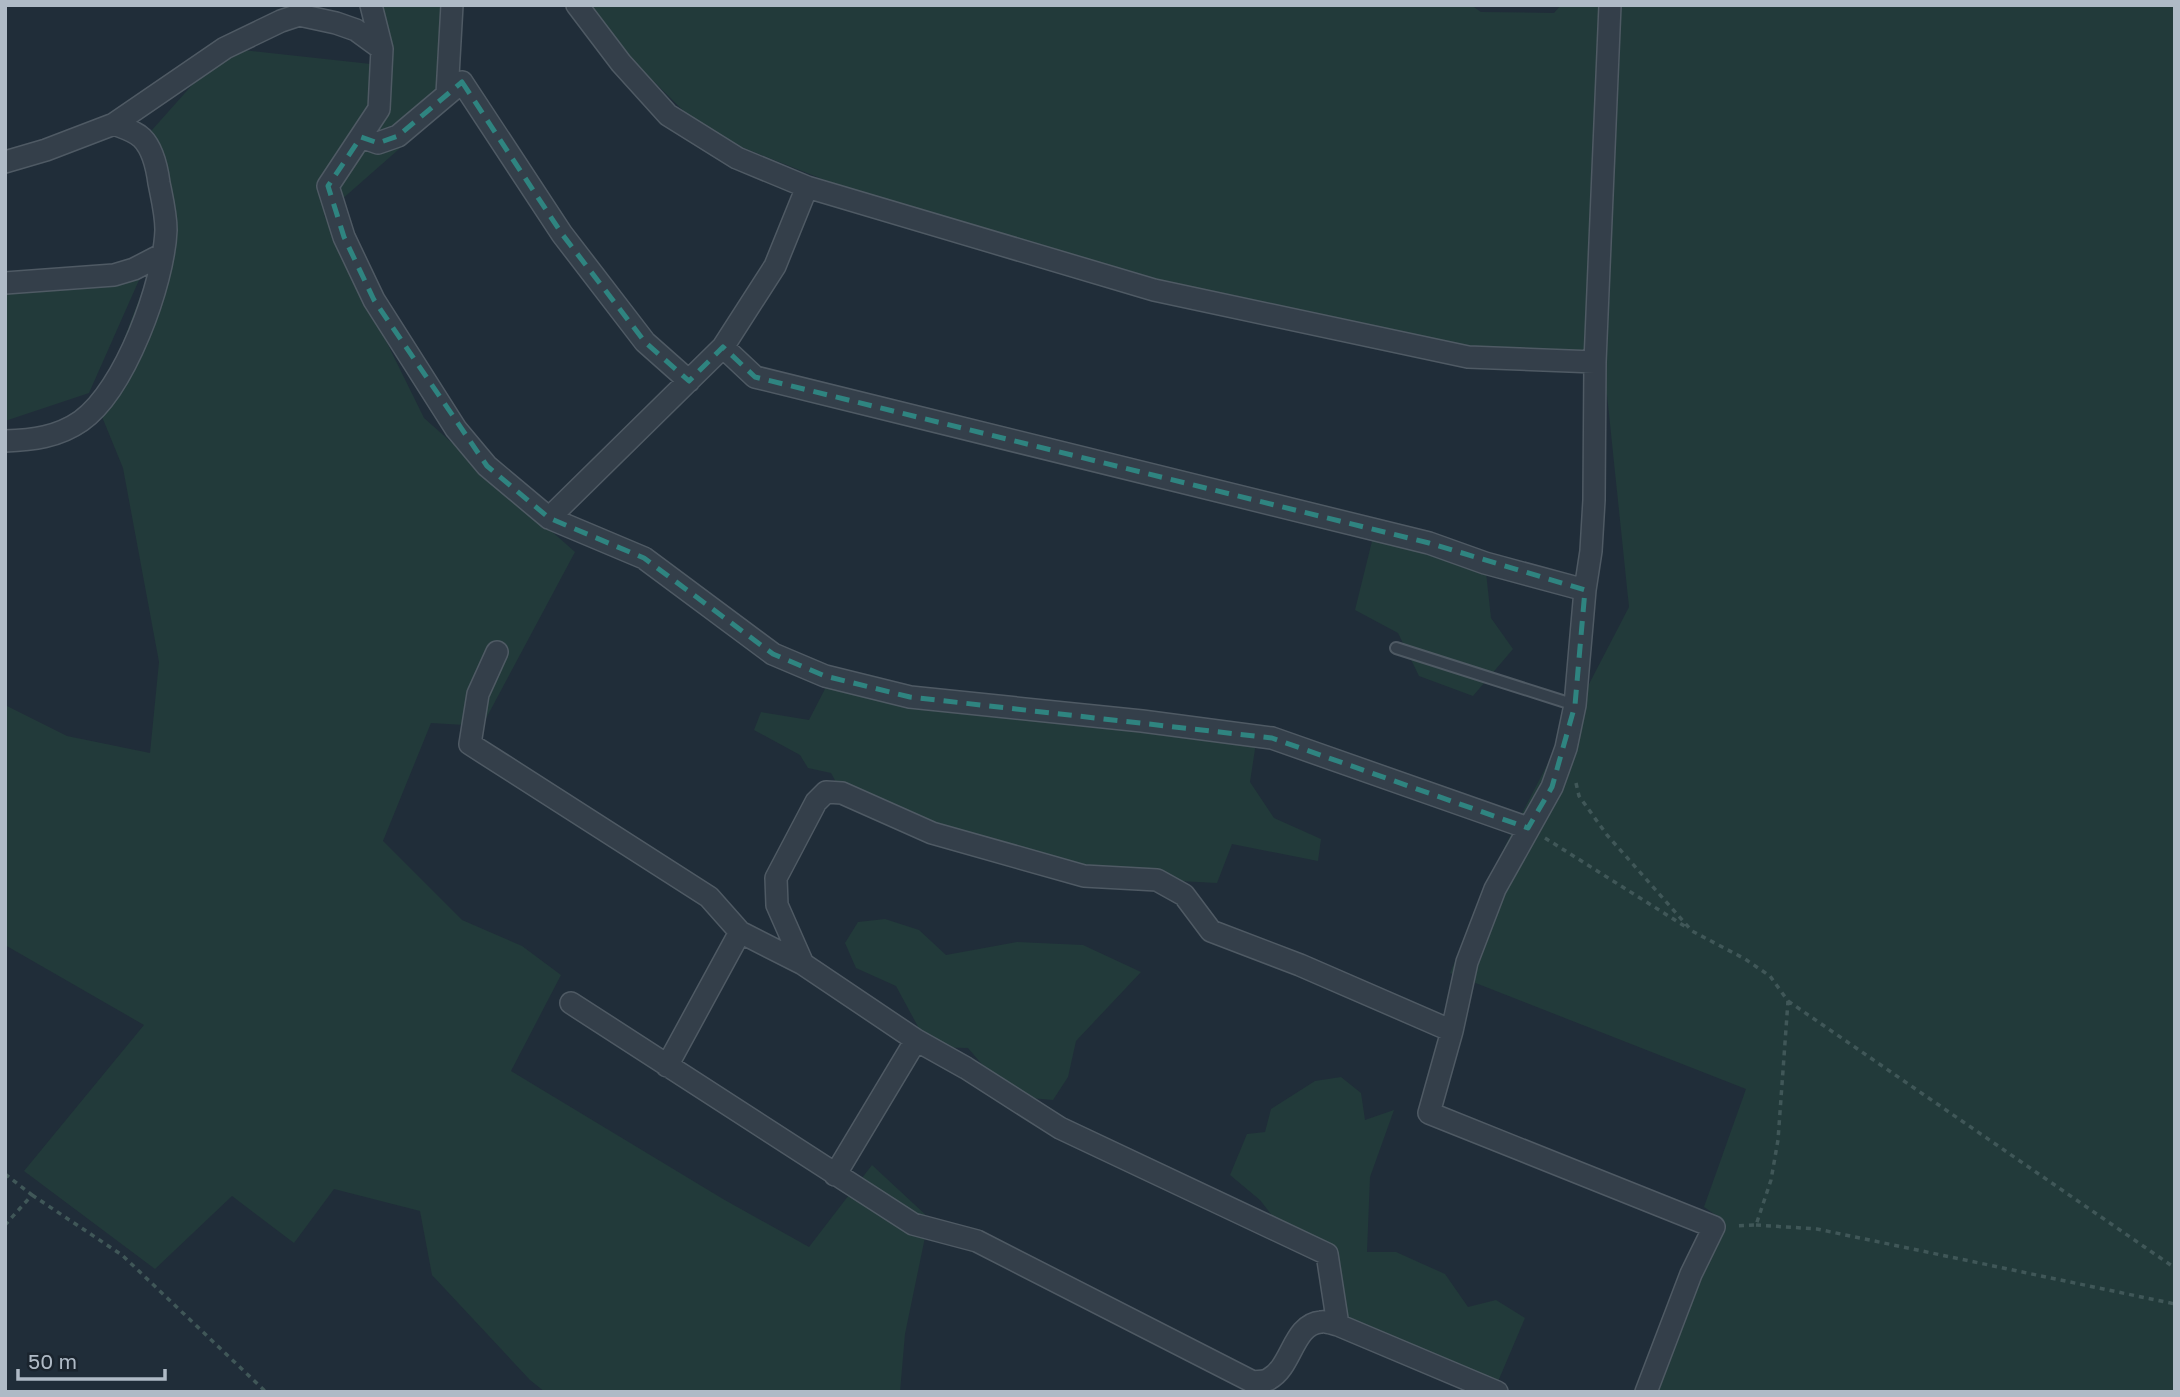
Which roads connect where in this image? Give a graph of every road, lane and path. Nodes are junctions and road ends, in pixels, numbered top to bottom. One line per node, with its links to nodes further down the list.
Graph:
1 (371, 5): 5 (street)
2 (452, 5): 6 (street)
3 (577, 5): 10 (street)
4 (1610, 5): 14 (street)
5 (382, 49): 7 (street); 8 (street)
6 (447, 94): 8 (street); 15 (street)
7 (114, 124): 9 (street); 11 (street)
8 (361, 137): 17 (street)
9 (5, 162)
10 (807, 187): 13 (street); 14 (street)
11 (163, 254): 12 (street); 16 (street)
12 (5, 283)
13 (723, 347): 15 (street); 18 (street)
14 (1595, 362): 18 (street)
15 (689, 381): 17 (street)
16 (5, 441)
17 (549, 518): 23 (street)
18 (1585, 590): 21 (street)
19 (1396, 648): 21 (lane)
20 (497, 652): 25 (street)
21 (1575, 705): 22 (street)
22 (1566, 748): 23 (street); 24 (path)
23 (1528, 828): 24 (path); 29 (street)
24 (1692, 931): 27 (path)
25 (740, 932): 26 (street); 31 (street)
26 (803, 964): 29 (street); 30 (street)
27 (1788, 1001): 36 (path); 38 (path)
28 (571, 1003): 31 (street)
29 (1452, 1031): 37 (street)
30 (916, 1040): 33 (street); 40 (street)
31 (667, 1066): 33 (street)
32 (5, 1174): 34 (path)
33 (835, 1175): 40 (street)
34 (32, 1195): 35 (path); 41 (path)
35 (5, 1225)
36 (1756, 1225): 37 (path); 39 (path)
37 (1714, 1227): 43 (street)
38 (2175, 1268)
39 (2175, 1304)
40 (1338, 1325): 42 (street)
41 (267, 1392)
42 (1497, 1392)
43 (1646, 1392)

